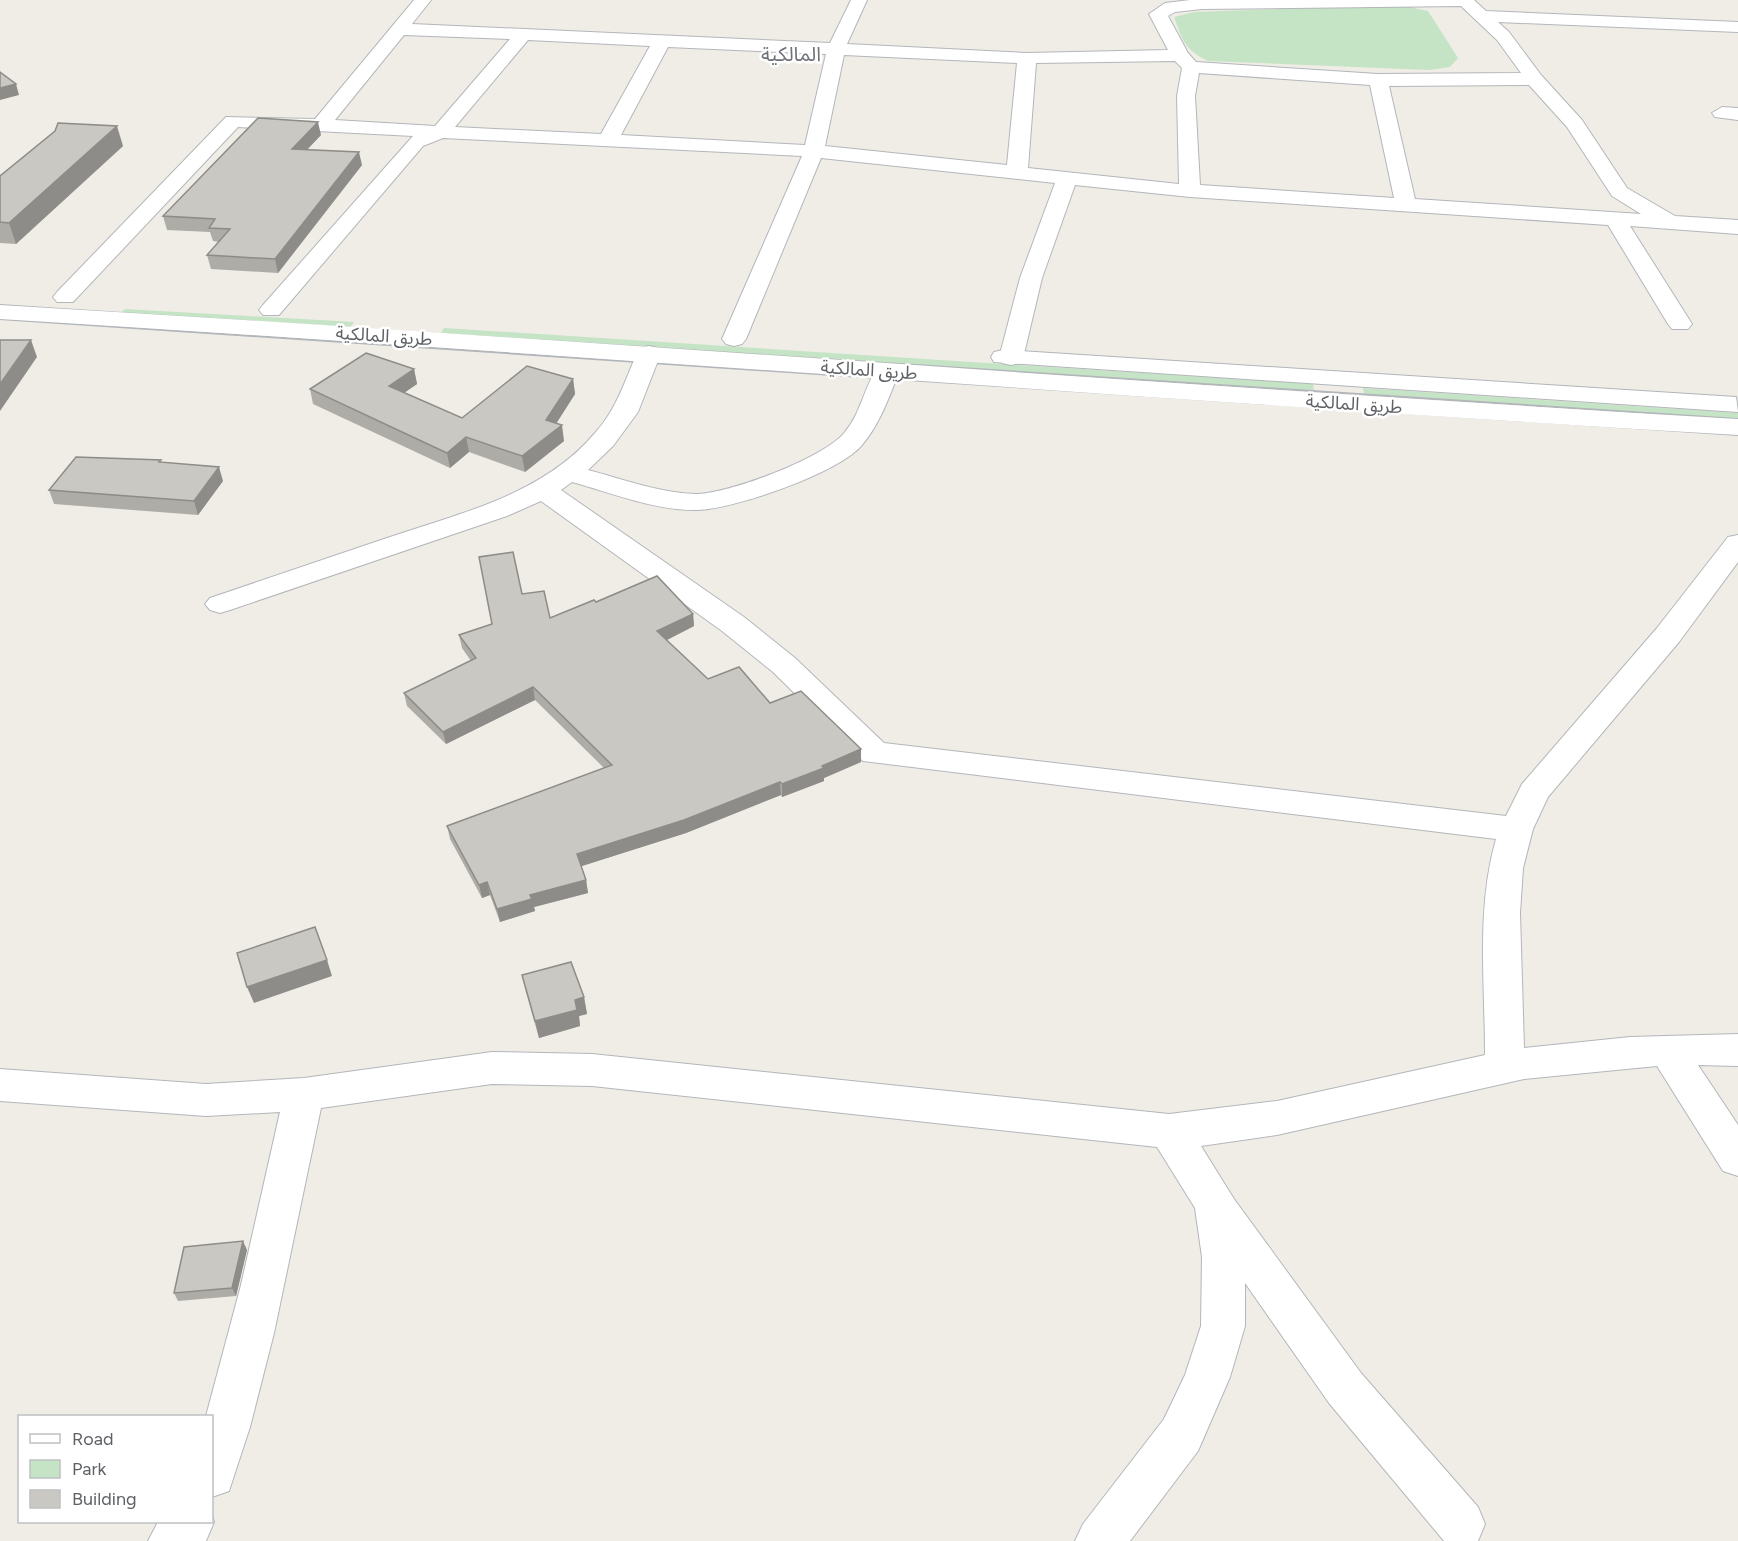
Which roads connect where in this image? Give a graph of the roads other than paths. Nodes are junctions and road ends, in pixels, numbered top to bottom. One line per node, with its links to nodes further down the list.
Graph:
1 (423, 0): 6 (street)
2 (859, 0): 9 (street)
3 (1464, 0): 4 (street); 11 (street)
4 (1481, 16): 5 (street); 13 (street)
5 (1738, 27)
6 (399, 29): 7 (street); 14 (street)
7 (524, 34): 8 (street); 15 (street)
8 (662, 41): 9 (street); 16 (street)
9 (836, 49): 10 (street); 17 (street)
10 (1027, 58): 11 (street); 18 (street)
11 (1185, 61): 12 (street); 20 (street)
12 (1378, 80): 13 (street); 21 (street)
13 (1534, 80): 23 (street)
14 (320, 126): 15 (street); 26 (street)
15 (440, 132): 16 (street); 28 (street)
16 (608, 140): 17 (street)
17 (814, 151): 18 (street); 33 (street)
18 (1017, 173): 19 (street)
19 (1067, 179): 20 (street); 35 (street)
20 (1190, 191): 21 (street)
21 (1406, 206): 22 (street)
22 (1616, 219): 23 (street); 31 (street)
23 (1681, 223): 24 (street)
24 (1738, 227)
25 (0, 294): 26 (street, طريق المالكية)
26 (65, 297): 27 (street, طريق المالكية)
27 (103, 300): 28 (street, طريق المالكية); 30 (street)
28 (271, 310): 32 (street, طريق المالكية)
29 (0, 312): 30 (street, طريق المالكية)
30 (85, 318): 32 (street, طريق المالكية)
31 (1680, 324)
32 (392, 326): 33 (street, طريق المالكية); 34 (street, طريق المالكية)
33 (734, 339): 35 (street, طريق المالكية)
34 (649, 353): 36 (street, طريق المالكية); 41 (street)
35 (1011, 358): 37 (street, طريق المالكية)
36 (887, 372): 38 (street, طريق المالكية); 41 (street)
37 (1343, 378): 38 (street); 39 (street, طريق المالكية)
38 (1347, 404): 40 (street, طريق المالكية)
39 (1738, 405)
40 (1738, 428)
41 (568, 473): 42 (street)
42 (543, 490): 44 (street); 45 (street)
43 (1738, 543): 45 (street)
44 (220, 604)
45 (1516, 829): 48 (street)
46 (1667, 1050): 47 (street); 48 (street); 52 (street)
47 (1738, 1050)
48 (1505, 1067): 51 (street)
49 (0, 1085): 50 (street)
50 (304, 1094): 51 (street); 54 (street)
51 (1169, 1131): 53 (street)
52 (1738, 1159)
53 (1215, 1204): 56 (street); 58 (street)
54 (213, 1471)
55 (188, 1523): 57 (street)
56 (1461, 1524)
57 (173, 1541)
58 (1100, 1541)

